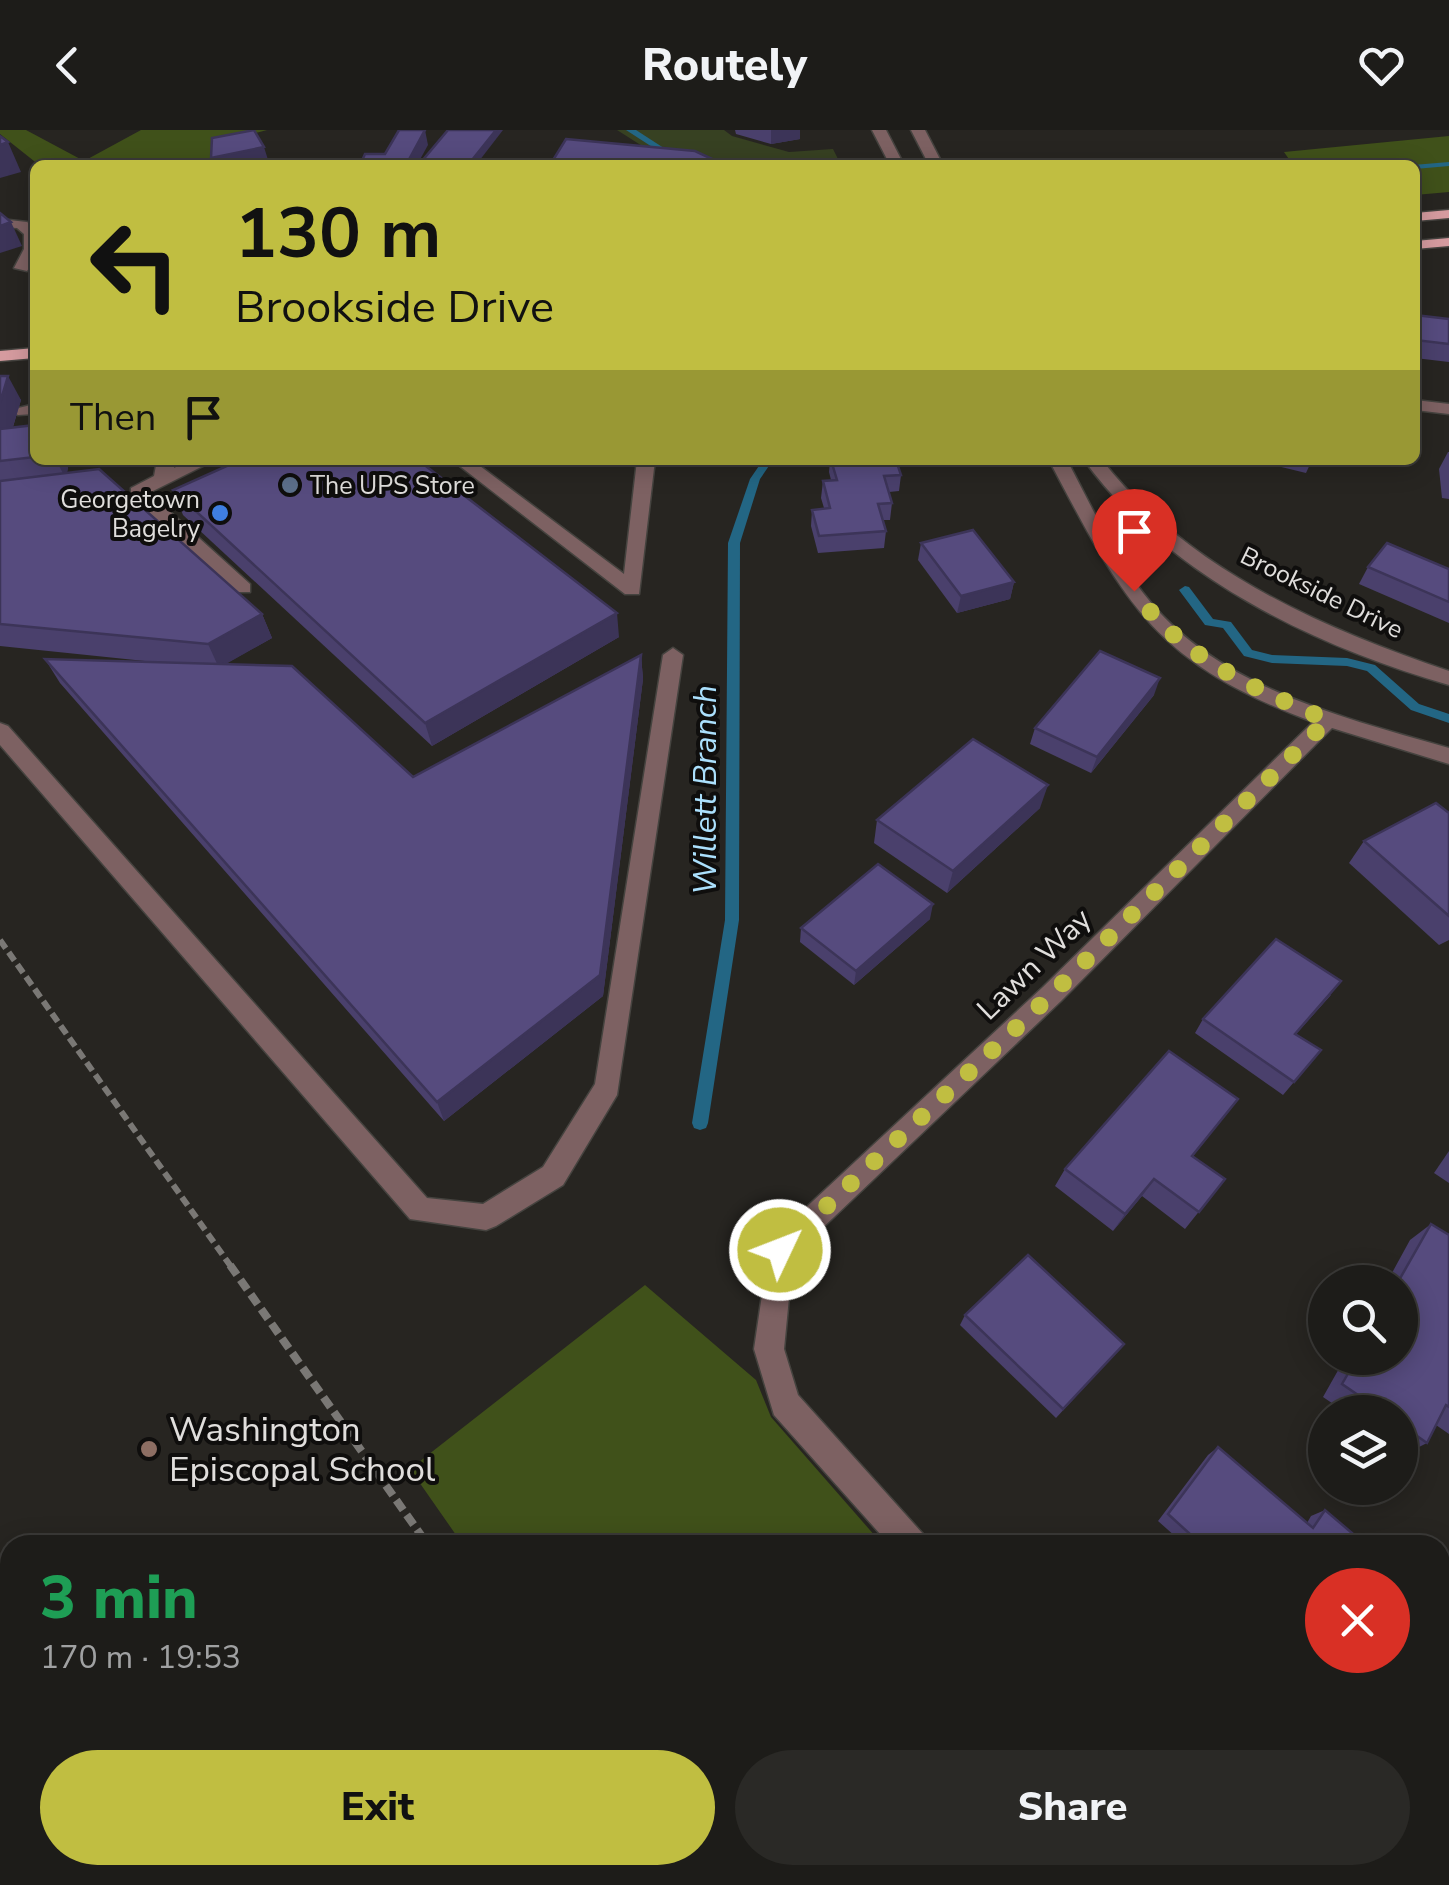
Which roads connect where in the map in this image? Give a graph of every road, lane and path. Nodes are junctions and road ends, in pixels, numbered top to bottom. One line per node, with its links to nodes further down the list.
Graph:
1 (879, 130): 3 (street)
2 (918, 130): 4 (street)
3 (894, 160)
4 (933, 160)
5 (1449, 214): 7 (main road)
6 (0, 215): 8 (street)
7 (1420, 217)
8 (30, 218)
9 (0, 223): 10 (street)
10 (30, 232)
11 (1449, 242): 12 (main road)
12 (1420, 245)
13 (28, 265): 14 (street)
14 (0, 275)
15 (30, 353): 16 (main road)
16 (0, 356)
17 (1420, 406): 18 (street)
18 (1449, 409)
19 (468, 465): 20 (street)
20 (645, 465)
21 (1061, 465): 27 (street)
22 (1098, 465): 26 (street, Brookside Drive)
23 (165, 469): 24 (street)
24 (244, 588)
25 (673, 655): 28 (street)
26 (1449, 678)
27 (1328, 720): 29 (street); 32 (street, Lawn Way)
28 (0, 732)
29 (1449, 756)
30 (0, 940): 31 (path)
31 (421, 1535)
32 (903, 1535)

